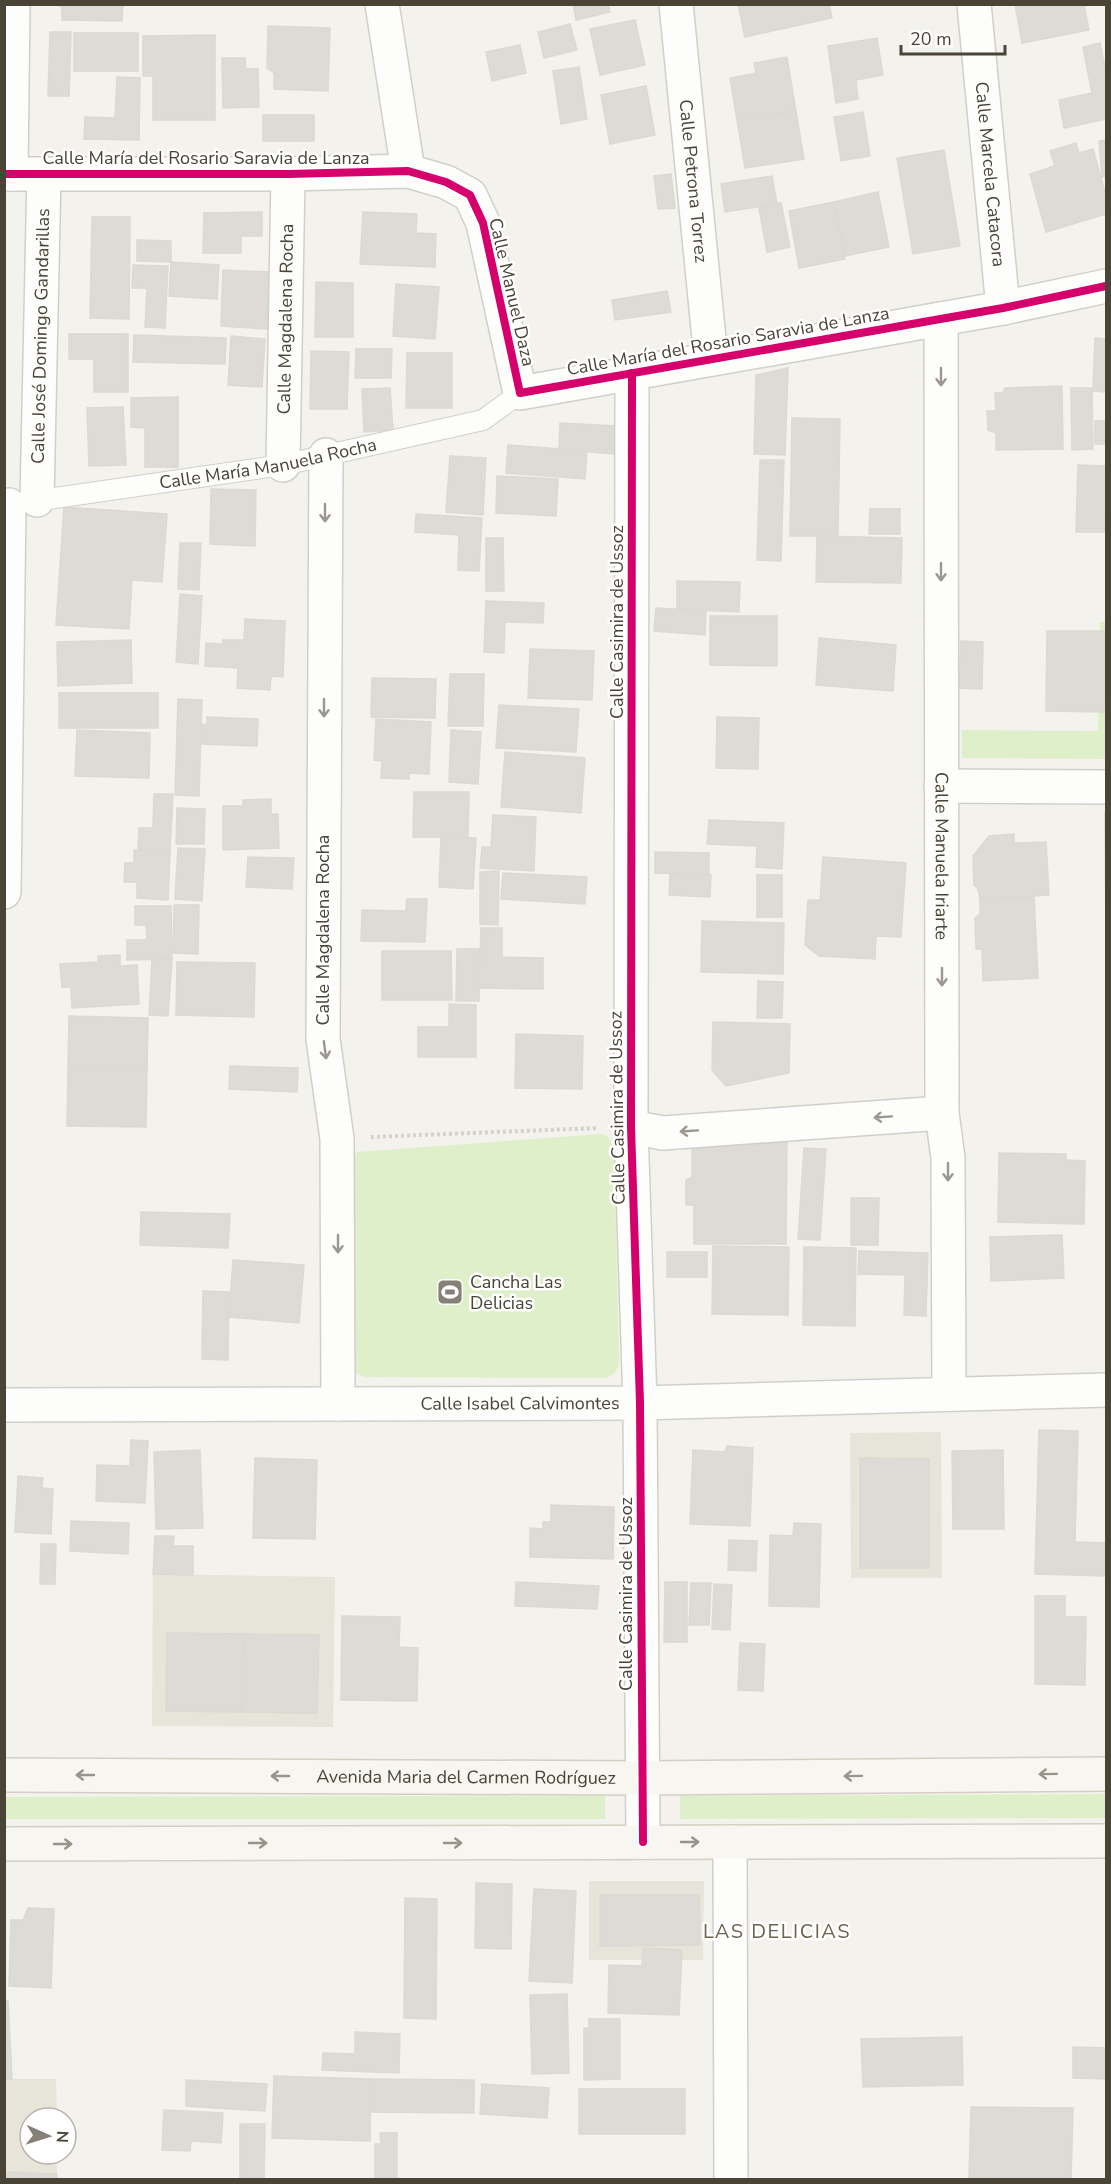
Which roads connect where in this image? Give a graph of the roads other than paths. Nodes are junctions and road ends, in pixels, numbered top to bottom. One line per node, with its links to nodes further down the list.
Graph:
1 (13, 4): 6 (street)
2 (382, 4): 5 (street)
3 (676, 4): 12 (street, Calle Petrona Torrez)
4 (974, 4): 10 (street, Calle Marcela Catacora)
5 (408, 171): 8 (street, Calle María del Rosario Saravia de Lanza); 14 (street, Calle Manuel Daza)
6 (8, 174): 7 (street, Calle María del Rosario Saravia de Lanza)
7 (44, 174): 8 (street, Calle María del Rosario Saravia de Lanza); 17 (street, Calle José Domingo Gandarillas)
8 (288, 174): 16 (street, Calle Magdalena Rocha)
9 (1107, 286): 10 (street, Calle María del Rosario Saravia de Lanza)
10 (1003, 309): 11 (street, Calle María del Rosario Saravia de Lanza)
11 (941, 319): 12 (street, Calle María del Rosario Saravia de Lanza); 18 (street, Calle Manuela Iriarte, one-way to 18)
12 (711, 359): 13 (street, Calle María del Rosario Saravia de Lanza)
13 (632, 373): 14 (street, Calle María del Rosario Saravia de Lanza); 23 (street, Calle Casimira de Ussoz)
14 (520, 393): 15 (lane, Calle María Manuela Rocha)
15 (326, 455): 16 (lane, Calle María Manuela Rocha); 28 (street, Calle Magdalena Rocha, one-way to 28)
16 (283, 465): 17 (lane, Calle María Manuela Rocha)
17 (17, 504): 20 (street, Calle José Domingo Gandarillas)
18 (941, 786): 19 (street); 22 (street, Calle Manuela Iriarte, one-way to 22)
19 (1107, 787)
20 (5, 833): 21 (street, Calle José Domingo Gandarillas)
21 (4, 892)
22 (942, 1113): 23 (street, one-way to 23); 25 (street, Calle Manuela Iriarte, one-way to 25)
23 (631, 1127): 26 (street, Calle Casimira de Ussoz)
24 (1107, 1390): 25 (street, Calle Isabel Calvimontes)
25 (949, 1393): 26 (street, Calle Isabel Calvimontes)
26 (640, 1403): 28 (street, Calle Isabel Calvimontes); 31 (street, Calle Casimira de Ussoz)
27 (4, 1404): 28 (street, Calle Isabel Calvimontes)
28 (338, 1404)
29 (1107, 1774): 31 (street, Avenida Maria del Carmen Rodríguez, one-way to 31)
30 (4, 1775): 31 (street, Avenida Maria del Carmen Rodríguez, one-way to 30)
31 (642, 1778): 33 (street, Calle Casimira de Ussoz)
32 (1107, 1841): 34 (street)
33 (643, 1842): 34 (street, one-way to 34); 35 (street, one-way to 33)
34 (730, 1842): 36 (street)
35 (4, 1844)
36 (731, 2180)

